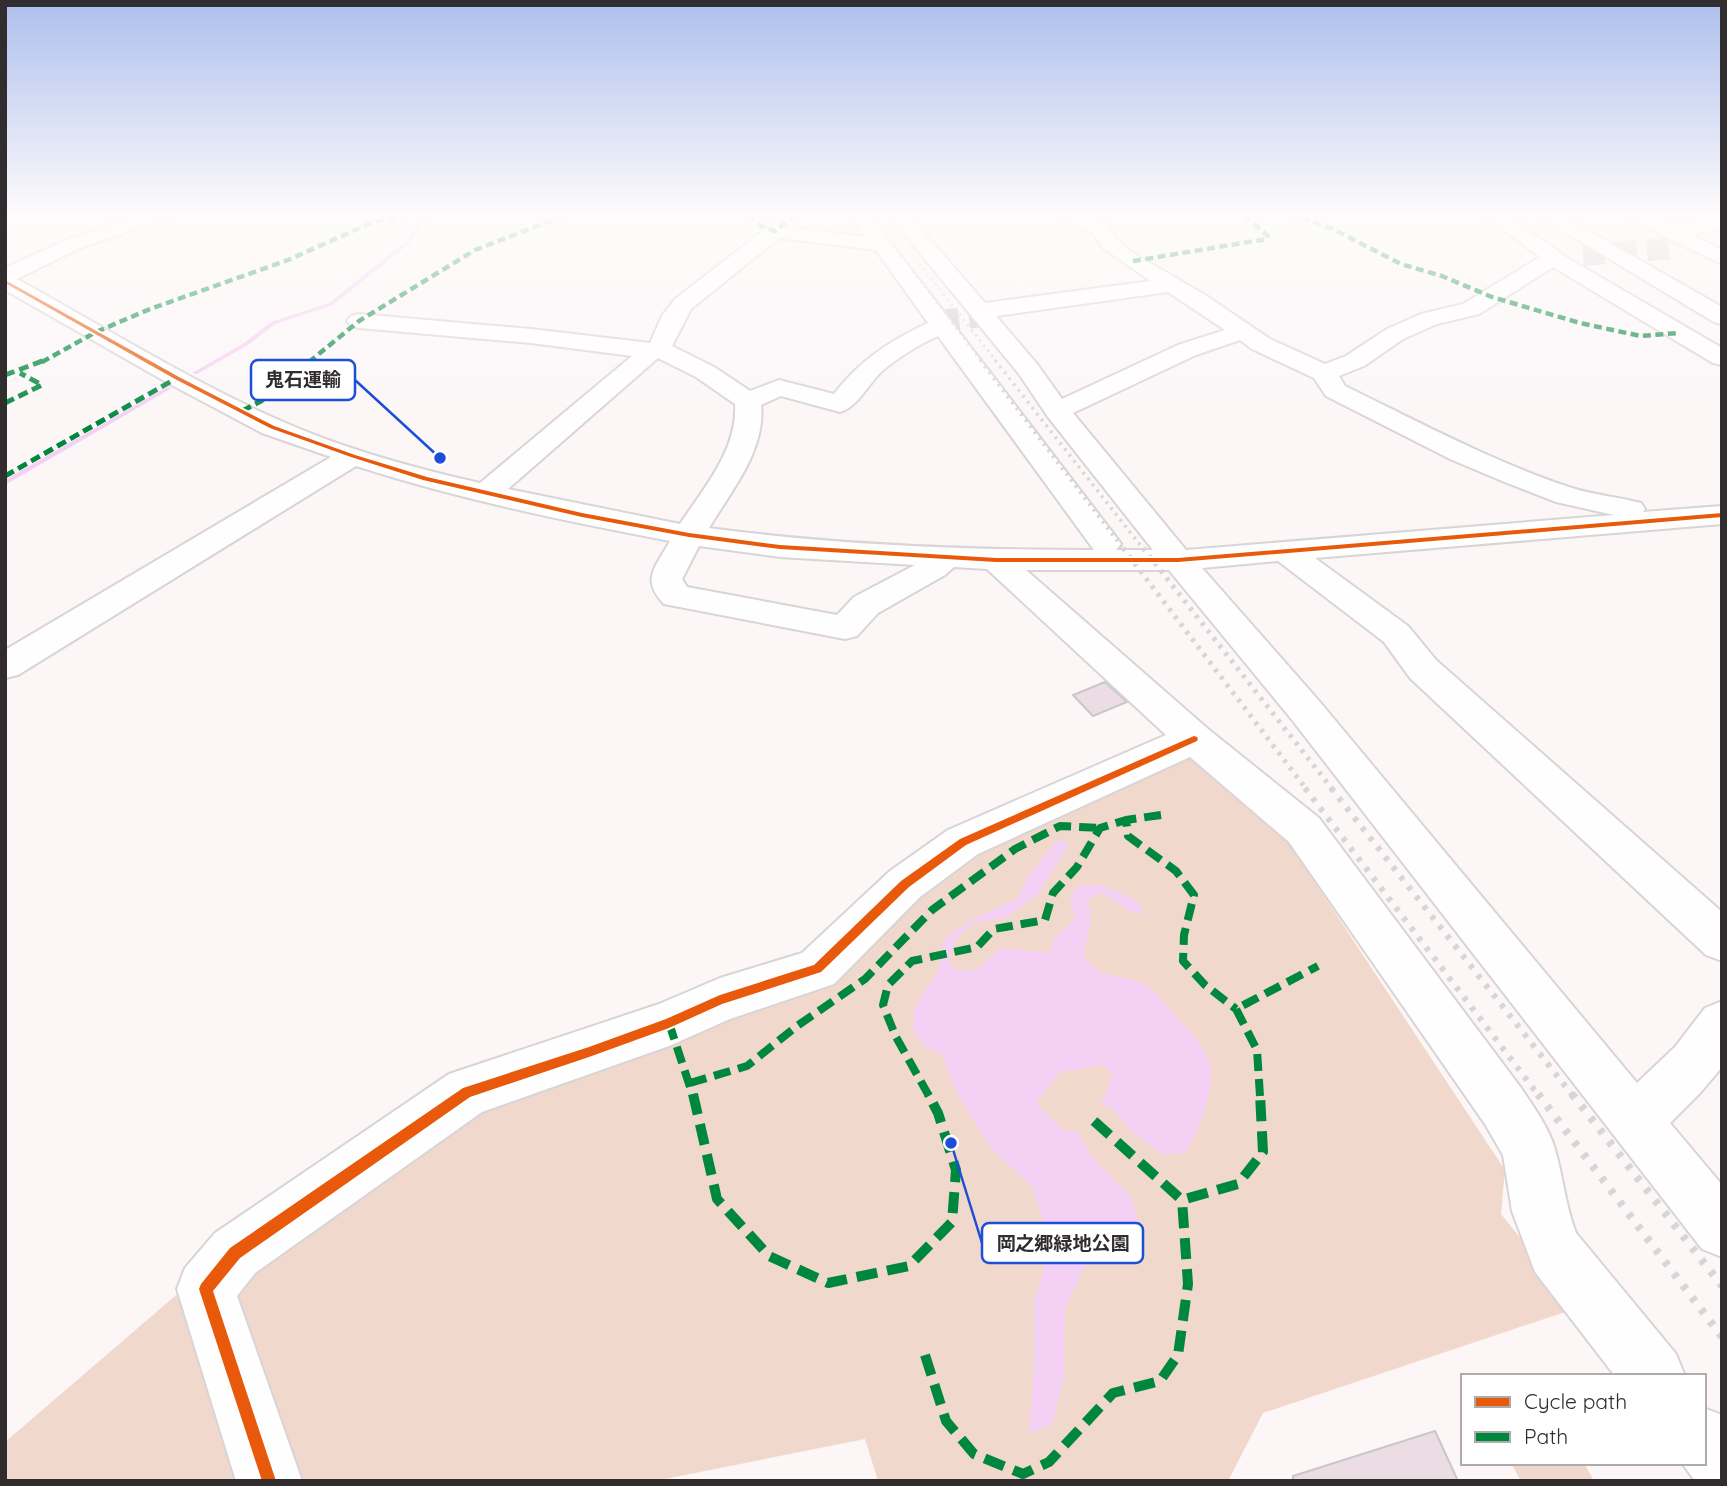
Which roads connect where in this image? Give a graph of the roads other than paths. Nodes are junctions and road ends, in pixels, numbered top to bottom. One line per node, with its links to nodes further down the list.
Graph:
1 (13, 283): 22 (main road)
2 (709, 283): 17 (main road)
3 (909, 283): 15 (main road)
4 (956, 283): 12 (main road)
5 (1169, 283): 10 (main road)
6 (1512, 283): 19 (main road)
7 (1606, 283): 18 (main road)
8 (1664, 283): 13 (main road)
9 (1700, 283): 11 (main road)
10 (1172, 285): 12 (main road); 16 (main road)
11 (1722, 296)
12 (979, 311): 21 (main road)
13 (1722, 317)
14 (359, 321): 17 (main road)
15 (940, 326): 20 (main road); 24 (main road)
16 (1242, 332): 19 (main road); 21 (main road)
17 (655, 350): 20 (main road); 25 (main road)
18 (1722, 358)
19 (1324, 373): 27 (main road)
20 (748, 401): 28 (main road)
21 (1057, 411): 23 (main road)
22 (353, 456): 25 (main road); 35 (main road)
23 (1100, 462): 24 (main road); 34 (main road)
24 (1056, 480): 30 (main road)
25 (485, 494): 28 (main road)
26 (1722, 514): 27 (main road)
27 (1659, 519): 29 (main road); 31 (main road)
28 (689, 535): 32 (main road); 32 (main road)
29 (1722, 540)
30 (1105, 544)
31 (1285, 551): 34 (main road); 37 (main road)
32 (947, 556): 33 (main road)
33 (996, 560): 34 (main road); 36 (main road)
34 (1178, 560): 39 (main road)
35 (5, 666)
36 (1194, 739): 41 (main road); 44 (main road)
37 (1722, 941)
38 (1722, 1024): 39 (main road)
39 (1633, 1119): 40 (main road)
40 (1722, 1229)
41 (1652, 1374)
42 (1706, 1442): 43 (main road)
43 (1722, 1462)
44 (269, 1481)

